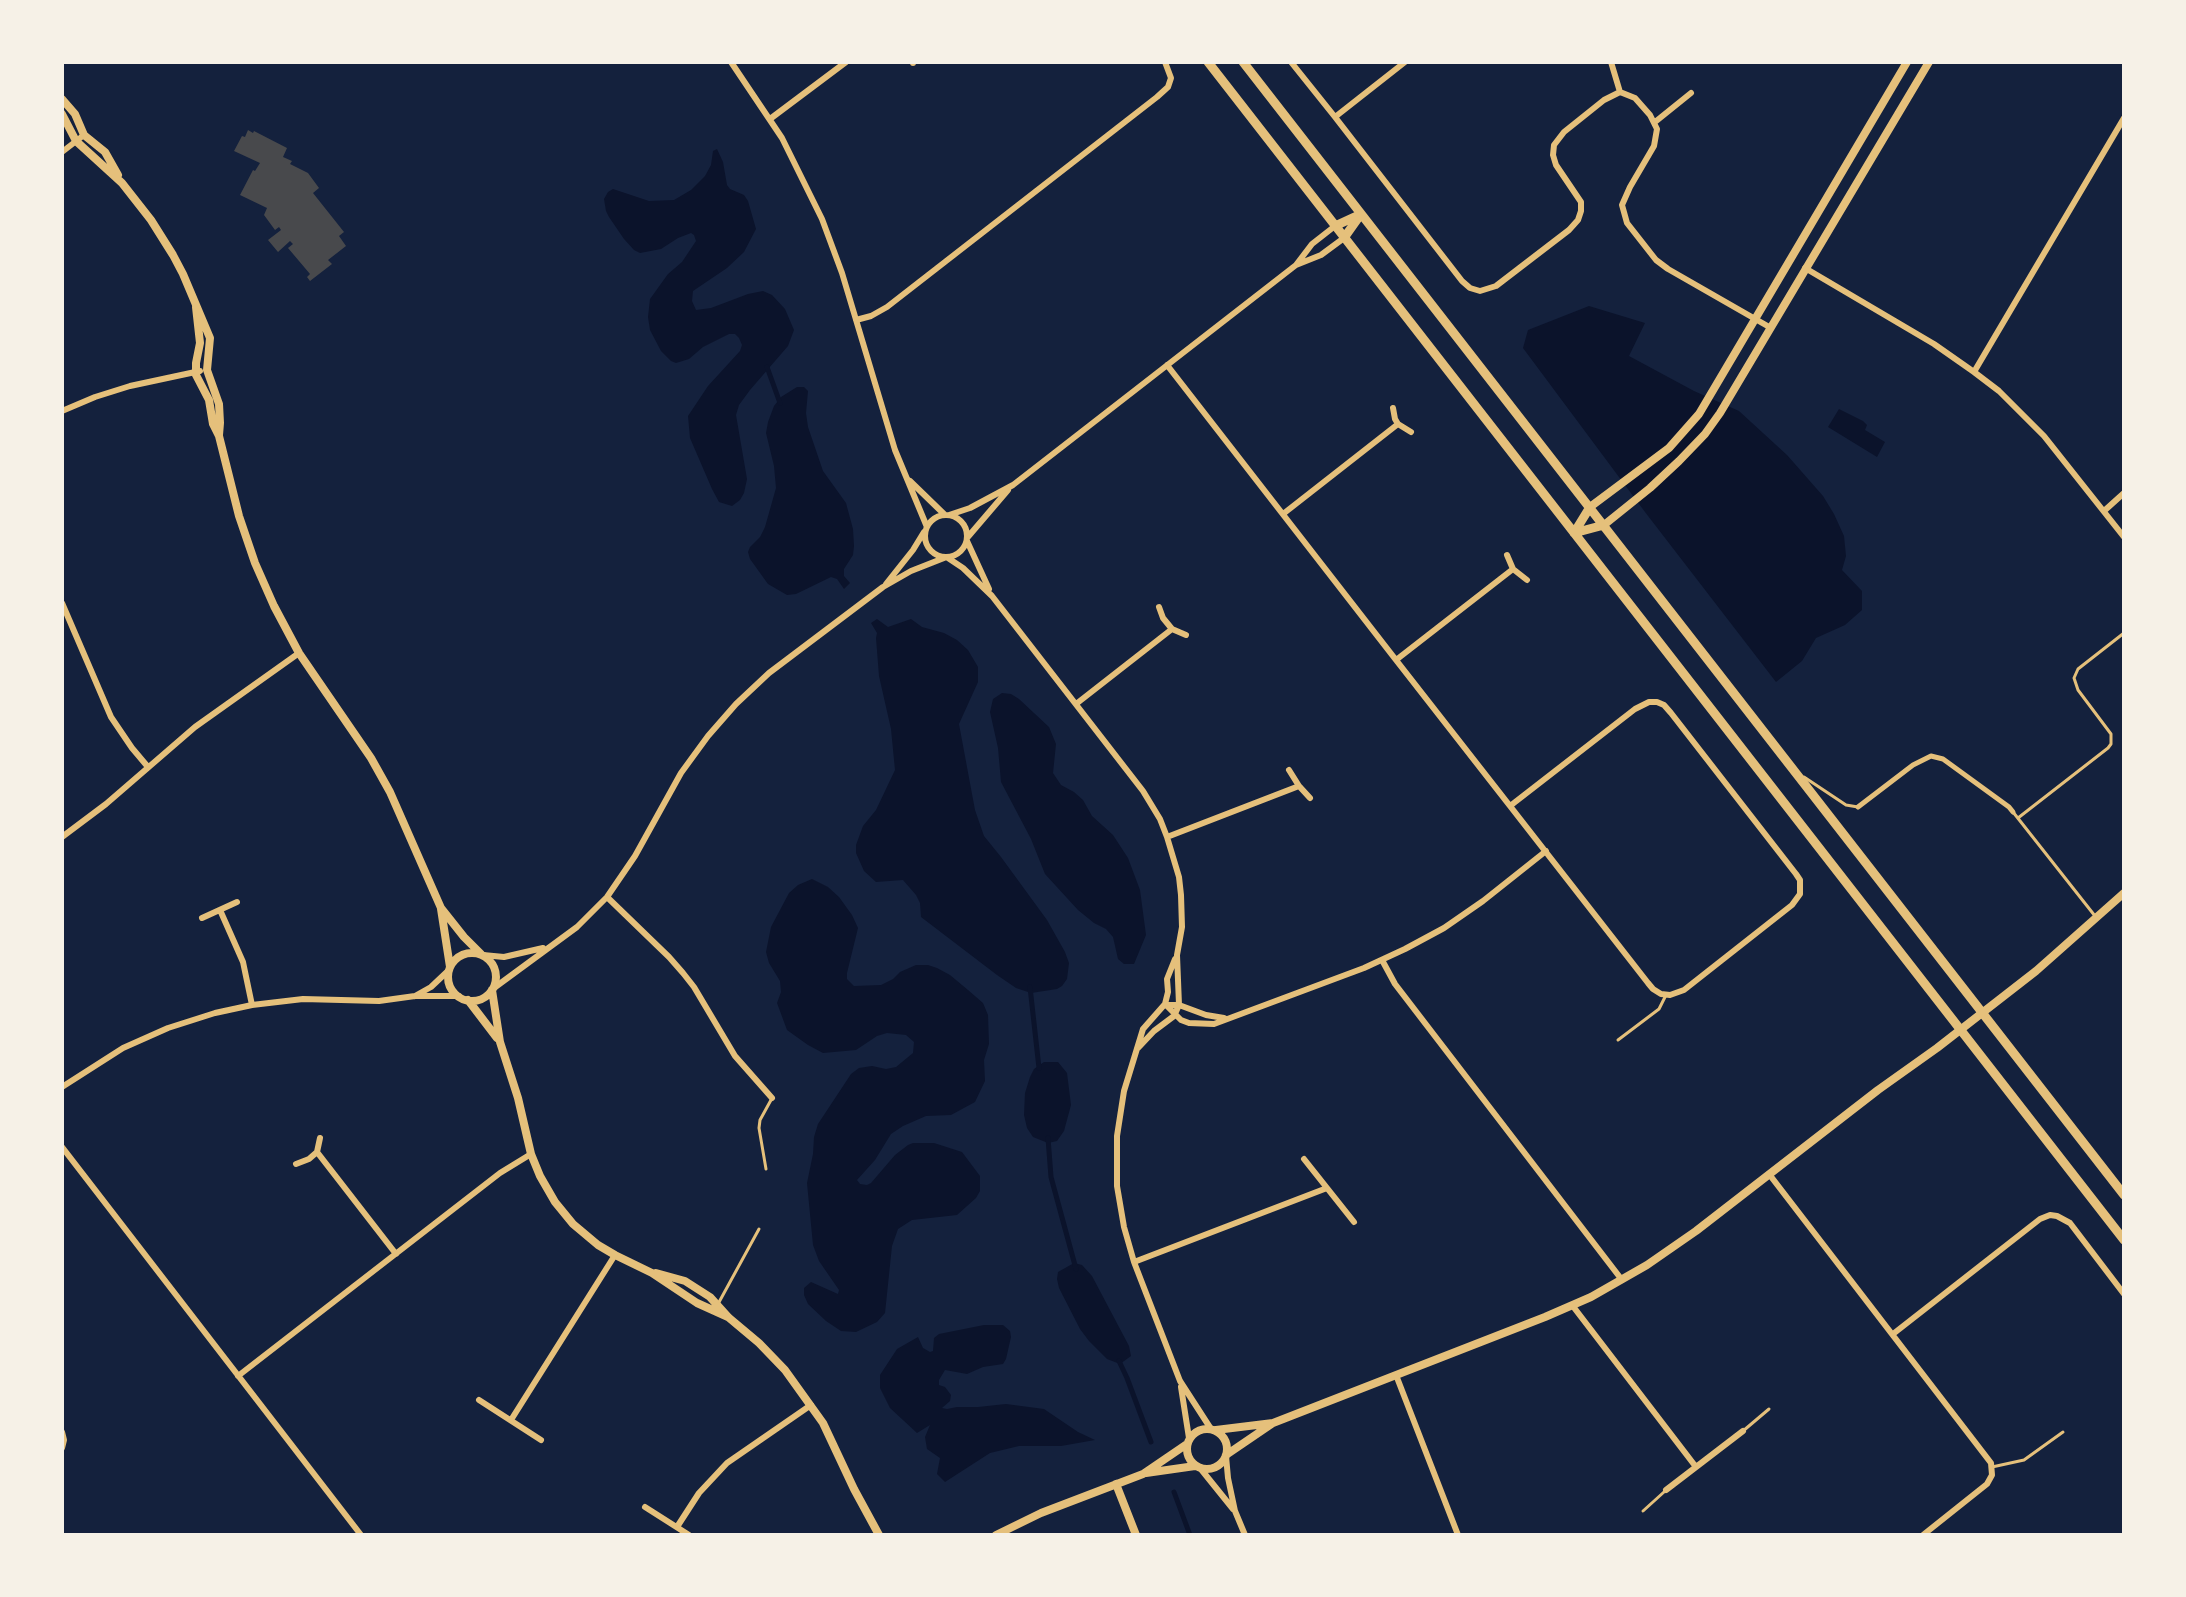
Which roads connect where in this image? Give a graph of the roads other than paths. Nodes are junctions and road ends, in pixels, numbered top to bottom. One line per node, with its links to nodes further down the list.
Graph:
1 (731, 62): 18 (street)
2 (846, 62): 18 (street)
3 (1165, 62): 30 (street)
4 (1208, 62): 23 (main road)
5 (1243, 62): 22 (main road)
6 (1291, 62): 16 (street)
7 (1405, 62): 16 (street)
8 (1611, 62): 12 (street)
9 (1907, 62): 25 (street)
10 (1917, 62): 11 (street)
11 (1928, 65): 27 (street)
12 (1620, 92): 16 (street); 19 (street)
13 (1691, 93): 19 (street)
14 (62, 99): 20 (street)
15 (62, 114): 20 (street)
16 (1335, 117)
17 (2124, 118): 35 (street)
18 (770, 119): 30 (street)
19 (1655, 122): 29 (street)
20 (80, 138): 21 (street); 28 (street)
21 (62, 152)
22 (1361, 214): 23 (main road); 24 (main road); 44 (main road)
23 (1335, 226): 24 (main road); 26 (street)
24 (1344, 238): 26 (street); 50 (main road)
25 (1790, 259): 27 (street); 29 (street)
26 (1296, 265): 32 (street)
27 (1805, 268): 31 (street); 35 (street)
28 (196, 307): 33 (street); 34 (street)
29 (1756, 319): 31 (street); 44 (street)
30 (856, 320): 41 (street)
31 (1771, 328): 48 (street)
32 (1167, 365): 42 (street); 46 (street)
33 (207, 370): 34 (street); 40 (street)
34 (196, 372): 37 (street); 40 (street)
35 (1974, 372): 45 (street)
36 (1393, 408): 38 (street)
37 (62, 411)
38 (1398, 424): 39 (street); 46 (street)
39 (1411, 432)
40 (219, 436): 65 (street)
41 (907, 479): 47 (street); 49 (street)
42 (1013, 485): 47 (street); 52 (street)
43 (2124, 493): 45 (street)
44 (1590, 507): 48 (main road); 50 (main road)
45 (2104, 511): 51 (street)
46 (1283, 514): 66 (street)
47 (947, 515): 49 (street); 52 (street)
48 (1604, 525): 50 (main road); 70 (main road)
49 (926, 529): 54 (street); 57 (street)
50 (1574, 533): 103 (main road)
51 (2124, 537)
52 (967, 540): 54 (street); 58 (street)
53 (1507, 555): 55 (street)
54 (946, 558): 57 (street); 58 (street)
55 (1513, 569): 56 (street); 66 (street)
56 (1527, 580)
57 (883, 587): 81 (street)
58 (992, 596): 67 (street)
59 (62, 603): 61 (street)
60 (1159, 607): 62 (street)
61 (66, 622): 68 (street)
62 (1172, 629): 64 (street); 67 (street)
63 (2124, 633): 76 (lane)
64 (1186, 635)
65 (299, 653): 68 (street); 83 (street)
66 (1396, 660): 73 (street)
67 (1076, 704): 78 (street)
68 (148, 767): 77 (street)
69 (1289, 770): 71 (street)
70 (1794, 770): 74 (lane); 100 (main road)
71 (1299, 786): 72 (street); 78 (street)
72 (1310, 798)
73 (1510, 806): 79 (street); 93 (street)
74 (1858, 807): 75 (street)
75 (2013, 812): 76 (lane)
76 (2018, 818): 85 (lane)
77 (62, 837)
78 (1167, 837): 89 (street)
79 (1546, 851): 90 (street); 93 (street)
80 (2122, 896): 85 (street)
81 (607, 897): 87 (street); 108 (street)
82 (237, 902): 84 (street)
83 (441, 908): 88 (street); 91 (street)
84 (220, 910): 86 (street); 98 (street)
85 (2096, 917): 100 (street)
86 (202, 918)
87 (547, 947): 88 (street); 92 (street)
88 (482, 955): 91 (street); 92 (street)
89 (1177, 955): 97 (street); 99 (street)
90 (1382, 960): 102 (street); 126 (street)
91 (450, 969): 94 (street); 95 (street)
92 (493, 989): 96 (street); 105 (street)
93 (1666, 995): 104 (lane)
94 (415, 996): 95 (street); 98 (street)
95 (459, 996): 96 (street)
96 (468, 1000): 105 (street)
97 (1165, 1004): 99 (street); 101 (street); 106 (street)
98 (252, 1005): 107 (street)
99 (1179, 1005): 101 (street); 102 (street)
100 (1981, 1012): 103 (street); 118 (main road)
101 (1175, 1015): 102 (street); 106 (street)
102 (1228, 1019)
103 (1961, 1029): 116 (street); 121 (main road)
104 (1618, 1040)
105 (500, 1042): 112 (street)
106 (1138, 1048): 124 (street)
107 (62, 1087)
108 (772, 1098): 115 (lane)
109 (320, 1138): 111 (street)
110 (62, 1147): 132 (street)
111 (317, 1152): 114 (street); 122 (street)
112 (531, 1154): 122 (street); 123 (street)
113 (1304, 1159): 117 (street)
114 (296, 1164)
115 (766, 1169)
116 (1769, 1174): 126 (street); 130 (street)
117 (1327, 1188): 119 (street); 124 (street)
118 (2124, 1195)
119 (1354, 1222)
120 (759, 1229): 129 (lane)
121 (2124, 1240)
122 (396, 1254): 132 (street)
123 (615, 1255): 125 (street); 137 (street)
124 (1134, 1262): 133 (street)
125 (652, 1273): 129 (street); 129 (street)
126 (1622, 1280): 128 (street)
127 (2124, 1294): 130 (street)
128 (1572, 1305): 131 (street); 148 (street)
129 (715, 1307): 135 (street)
130 (1893, 1334): 149 (street)
131 (1396, 1375): 138 (street); 163 (street)
132 (238, 1376): 157 (street)
133 (1180, 1381): 139 (street); 144 (street)
134 (479, 1400): 137 (street)
135 (811, 1405): 156 (street); 159 (street)
136 (1769, 1409): 140 (lane)
137 (511, 1420): 143 (street)
138 (1273, 1423): 139 (street); 146 (street)
139 (1214, 1430): 144 (street); 146 (street)
140 (1743, 1431): 148 (street)
141 (62, 1432): 145 (street)
142 (2063, 1432): 149 (lane)
143 (541, 1440)
144 (1188, 1441): 147 (street); 150 (street)
145 (62, 1448)
146 (1226, 1456): 147 (street); 154 (street)
147 (1198, 1467): 150 (street); 154 (street)
148 (1696, 1467): 152 (street)
149 (1992, 1467): 164 (street)
150 (1143, 1474): 151 (street)
151 (1116, 1484): 160 (street); 161 (street)
152 (1666, 1490): 155 (lane)
153 (645, 1507): 156 (street)
154 (1235, 1511): 162 (street)
155 (1643, 1511)
156 (677, 1527): 158 (street)
157 (361, 1535)
158 (689, 1535)
159 (879, 1535)
160 (996, 1535)
161 (1136, 1535)
162 (1245, 1535)
163 (1458, 1535)
164 (1923, 1535)

